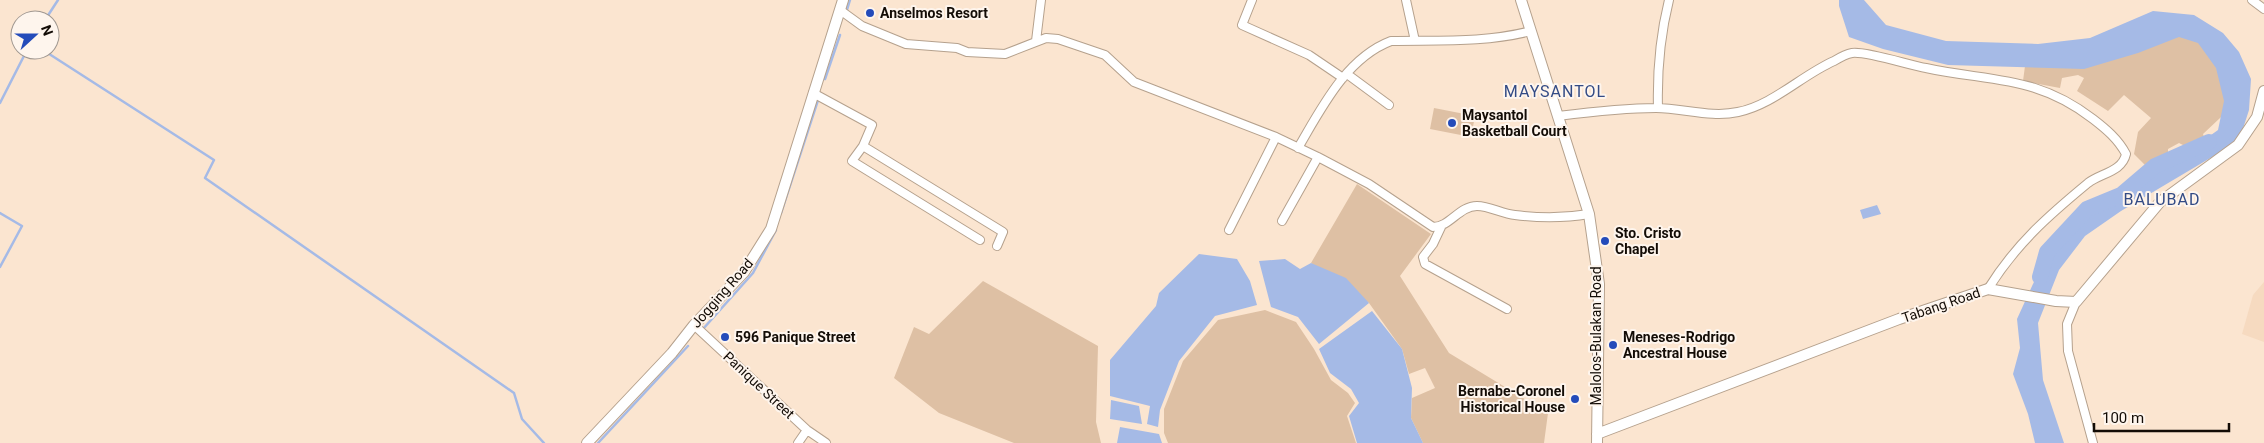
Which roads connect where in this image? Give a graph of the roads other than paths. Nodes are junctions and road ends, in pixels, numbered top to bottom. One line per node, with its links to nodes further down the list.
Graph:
1 (1041, 0): 10 (street)
2 (1252, 0): 12 (street)
3 (1406, 0): 11 (street)
4 (1521, 0): 9 (main road, Malolos-Bulakan Road)
5 (1669, 0): 16 (street)
6 (2252, 0): 8 (street)
7 (841, 5): 10 (street); 14 (main road, Jogging Road)
8 (2264, 9)
9 (1531, 31): 11 (street); 17 (main road, Malolos-Bulakan Road)
10 (1036, 41): 18 (street)
11 (1415, 41): 12 (street)
12 (1345, 76): 15 (street); 20 (street)
13 (2264, 91): 29 (main road)
14 (813, 93): 19 (street); 31 (main road, Jogging Road)
15 (1389, 105)
16 (1658, 108): 17 (street); 28 (street)
17 (1558, 116): 22 (main road, Malolos-Bulakan Road)
18 (1276, 137): 20 (street); 25 (street)
19 (863, 146): 26 (street); 27 (street)
20 (1298, 148): 21 (street)
21 (1318, 157): 23 (street); 24 (street)
22 (1589, 214): 24 (street); 33 (main road, Malolos-Bulakan Road)
23 (1282, 222)
24 (1441, 227): 30 (street)
25 (1229, 230)
26 (980, 240)
27 (997, 246)
28 (1988, 289): 29 (main road, Tabang Road); 33 (main road, Tabang Road)
29 (2076, 302): 37 (street)
30 (1507, 309)
31 (694, 325): 32 (street, Panique Street); 34 (main road, Jogging Road)
32 (807, 430): 35 (street); 36 (street, Panique Street)
33 (1597, 438)
34 (587, 443)
35 (798, 443)
36 (826, 443)
37 (2093, 443)

